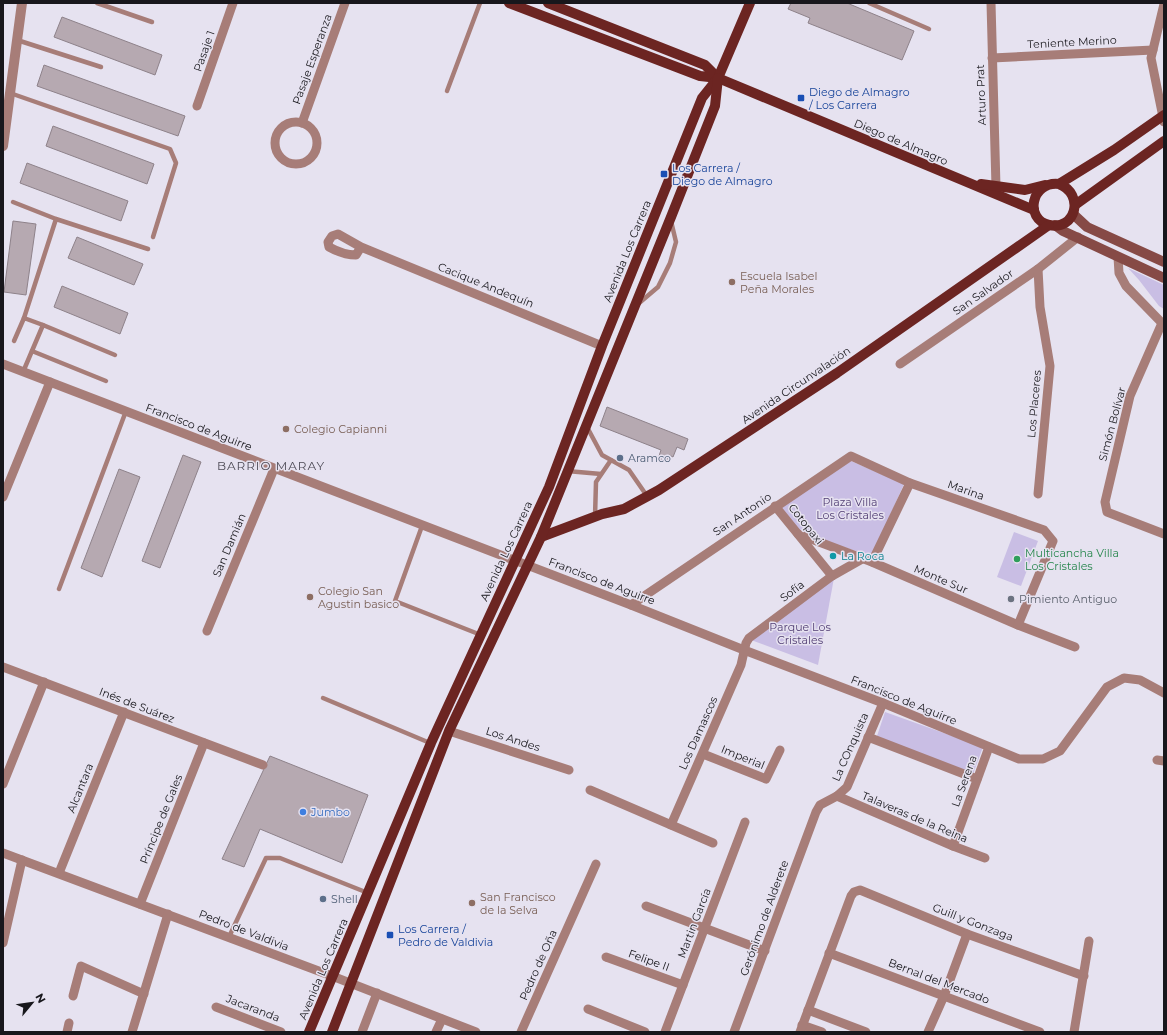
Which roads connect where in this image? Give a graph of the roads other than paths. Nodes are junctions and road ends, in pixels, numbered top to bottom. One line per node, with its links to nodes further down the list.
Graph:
1 (22, 3): 14 (street)
2 (97, 3): 12 (lane)
3 (233, 3): 21 (street, Pasaje 1)
4 (345, 3): 23 (street, Pasaje Esperanza)
5 (480, 3): 19 (lane)
6 (509, 3): 18 (main road, Diego de Almagro)
7 (548, 3): 18 (main road, Diego de Almagro)
8 (750, 3): 18 (main road, Avenida Los Carrera)
9 (869, 3): 13 (lane)
10 (991, 3): 16 (street, Arturo Prat)
11 (1164, 4): 15 (street)
12 (152, 22)
13 (929, 29)
14 (17, 40): 17 (lane); 20 (street)
15 (1153, 50): 16 (street, Teniente Merino); 22 (street)
16 (992, 58): 29 (street, Arturo Prat)
17 (101, 67)
18 (718, 78): 26 (main road, Diego de Almagro); 33 (main road, Avenida Los Carrera); 49 (main road, Avenida Los Carrera)
19 (447, 91)
20 (10, 93): 25 (street); 36 (lane)
21 (197, 106)
22 (1163, 118): 27 (main road)
23 (302, 123): 23 (street)
24 (1164, 141): 31 (main road, Avenida Circunvalación)
25 (3, 146)
26 (964, 181): 29 (main road, Diego de Almagro); 32 (main road, Diego de Almagro)
27 (1059, 184): 28 (main road); 31 (main road)
28 (1048, 185): 29 (main road, Diego de Almagro); 32 (main road)
29 (996, 187)
30 (13, 202): 34 (lane)
31 (1074, 209): 35 (main road, Avenida Circunvalación); 41 (main road)
32 (1034, 210): 35 (main road)
33 (671, 217): 44 (main road, Avenida Los Carrera); 44 (lane)
34 (56, 219): 39 (lane); 45 (lane)
35 (1052, 225): 37 (main road); 66 (main road, Avenida Circunvalación)
36 (153, 237)
37 (1078, 237): 40 (main road); 42 (street, San Salvador)
38 (361, 247): 49 (street, Cacique Andequín)
39 (148, 250)
40 (1118, 257): 43 (main road); 46 (street)
41 (1164, 262)
42 (1038, 269): 53 (street, San Salvador); 65 (street, Los Placeres)
43 (1164, 278)
44 (632, 309): 58 (main road, Avenida Los Carrera)
45 (24, 318): 47 (lane); 48 (lane)
46 (1163, 324): 72 (street, Simón Bolívar)
47 (43, 325): 50 (lane); 51 (lane)
48 (14, 341)
49 (602, 346): 75 (main road, Avenida Los Carrera)
50 (32, 351): 54 (lane); 55 (lane)
51 (115, 355)
52 (3, 364): 54 (street, Francisco de Aguirre)
53 (900, 364)
54 (23, 372): 56 (street, Francisco de Aguirre)
55 (106, 381)
56 (50, 382): 57 (street, Francisco de Aguirre); 67 (street)
57 (126, 411): 61 (street, Francisco de Aguirre); 79 (lane)
58 (586, 425): 59 (lane); 62 (main road, Avenida Los Carrera)
59 (611, 460): 63 (lane); 66 (lane)
60 (869, 463): 64 (street, Marina); 68 (street, San Antonio)
61 (274, 469): 70 (street, Francisco de Aguirre); 82 (street, San Damián)
62 (567, 470): 63 (lane); 73 (main road, Avenida Los Carrera)
63 (601, 474): 69 (lane)
64 (910, 483): 76 (street); 81 (street, Marina)
65 (1038, 494)
66 (647, 496): 69 (main road, Avenida Circunvalación)
67 (3, 497)
68 (775, 506): 71 (street, Cotopaxi); 80 (street, San Antonio)
69 (595, 517): 73 (main road, Avenida Circunvalación)
70 (422, 526): 75 (street, Francisco de Aguirre); 83 (lane)
71 (798, 534): 74 (street, Monte Sur); 78 (street, Cotopaxi)
72 (1164, 534)
73 (541, 537): 77 (main road, Avenida Los Carrera)
74 (862, 559): 76 (street, Monte Sur); 78 (street, Sofía)
75 (515, 561): 77 (street, Francisco de Aguirre); 83 (main road, Avenida Los Carrera)
76 (872, 562): 81 (street, Monte Sur)
77 (527, 565): 80 (street, Francisco de Aguirre); 92 (main road, Avenida Los Carrera)
78 (832, 576): 85 (street, Sofía)
79 (59, 589)
80 (631, 605): 85 (street, Francisco de Aguirre)
81 (1018, 625): 84 (street, Monte Sur)
82 (207, 631)
83 (481, 635): 95 (main road, Avenida Los Carrera)
84 (1075, 647)
85 (744, 650): 90 (street, Francisco de Aguirre); 98 (street, Los Damascos)
86 (3, 667): 87 (street, Inés de Suárez)
87 (44, 682): 91 (street, Inés de Suárez); 102 (street)
88 (1164, 692): 96 (street, Francisco de Aguirre)
89 (323, 698): 95 (lane)
90 (883, 703): 93 (street, La COnquista); 96 (street, Francisco de Aguirre)
91 (124, 712): 94 (street, Inés de Suárez); 114 (street, Alcantara)
92 (449, 731): 100 (street, Los Andes); 129 (main road, Avenida Los Carrera)
93 (868, 737): 101 (street); 104 (street, La COnquista)
94 (204, 743): 99 (street, Inés de Suárez); 116 (street, Príncipe de Gales)
95 (431, 744): 115 (main road, Avenida Los Carrera)
96 (989, 747): 101 (street, La Serena)
97 (780, 750): 98 (street, Imperial)
98 (703, 754): 107 (street, Los Damascos)
99 (263, 765)
100 (569, 770)
101 (977, 779): 109 (street, La Serena)
102 (3, 784)
103 (590, 790): 107 (street)
104 (837, 796): 105 (street, La COnquista); 109 (street, Talaveras de la Reina)
105 (816, 812): 124 (street, Gerónimo de Alderete)
106 (745, 822): 119 (street, Martin García)
107 (671, 825): 108 (street)
108 (713, 843)
109 (953, 846): 111 (street, Talaveras de la Reina)
110 (3, 852): 112 (street, Pedro de Valdivia)
111 (985, 858)
112 (22, 860): 114 (street, Pedro de Valdivia); 123 (street)
113 (596, 864): 147 (street, Pedro de Oña)
114 (59, 873): 116 (street, Pedro de Valdivia)
115 (368, 893): 121 (lane); 127 (main road, Avenida Los Carrera)
116 (140, 904): 118 (street, Pedro de Valdivia)
117 (646, 906): 119 (street)
118 (168, 914): 121 (street, Pedro de Valdivia); 132 (street)
119 (705, 928): 124 (street); 130 (street, Martin García)
120 (967, 934): 125 (street, Guill y Gonzaga); 128 (street, Guill y Gonzaga); 134 (street)
121 (229, 937): 127 (street, Pedro de Valdivia)
122 (1089, 941): 128 (street)
123 (3, 944)
124 (765, 951): 150 (street, Gerónimo de Alderete)
125 (829, 953): 134 (street, Bernal del Mercado); 137 (street)
126 (606, 957): 130 (street, Felipe II)
127 (332, 976): 129 (street, Pedro de Valdivia); 142 (main road, Avenida Los Carrera)
128 (1084, 976): 155 (street)
129 (351, 983): 131 (street, Pedro de Valdivia); 143 (main road, Avenida Los Carrera)
130 (683, 985): 149 (street, Martin García)
131 (378, 993): 138 (street, Pedro de Valdivia); 144 (street)
132 (144, 994): 133 (street); 140 (street)
133 (73, 996)
134 (944, 996): 153 (street); 154 (street, Bernal del Mercado)
135 (216, 1007): 141 (street, Jacaranda)
136 (588, 1009): 148 (street)
137 (808, 1010): 139 (street); 152 (street)
138 (442, 1019): 145 (street); 146 (street, Pedro de Valdivia)
139 (801, 1028): 151 (street)
140 (132, 1032)
141 (281, 1032)
142 (309, 1032)
143 (332, 1032)
144 (362, 1032)
145 (436, 1032)
146 (476, 1032)
147 (522, 1032)
148 (645, 1032)
149 (665, 1032)
150 (734, 1032)
151 (822, 1032)
152 (866, 1032)
153 (928, 1032)
154 (1040, 1032)
155 (1074, 1032)

